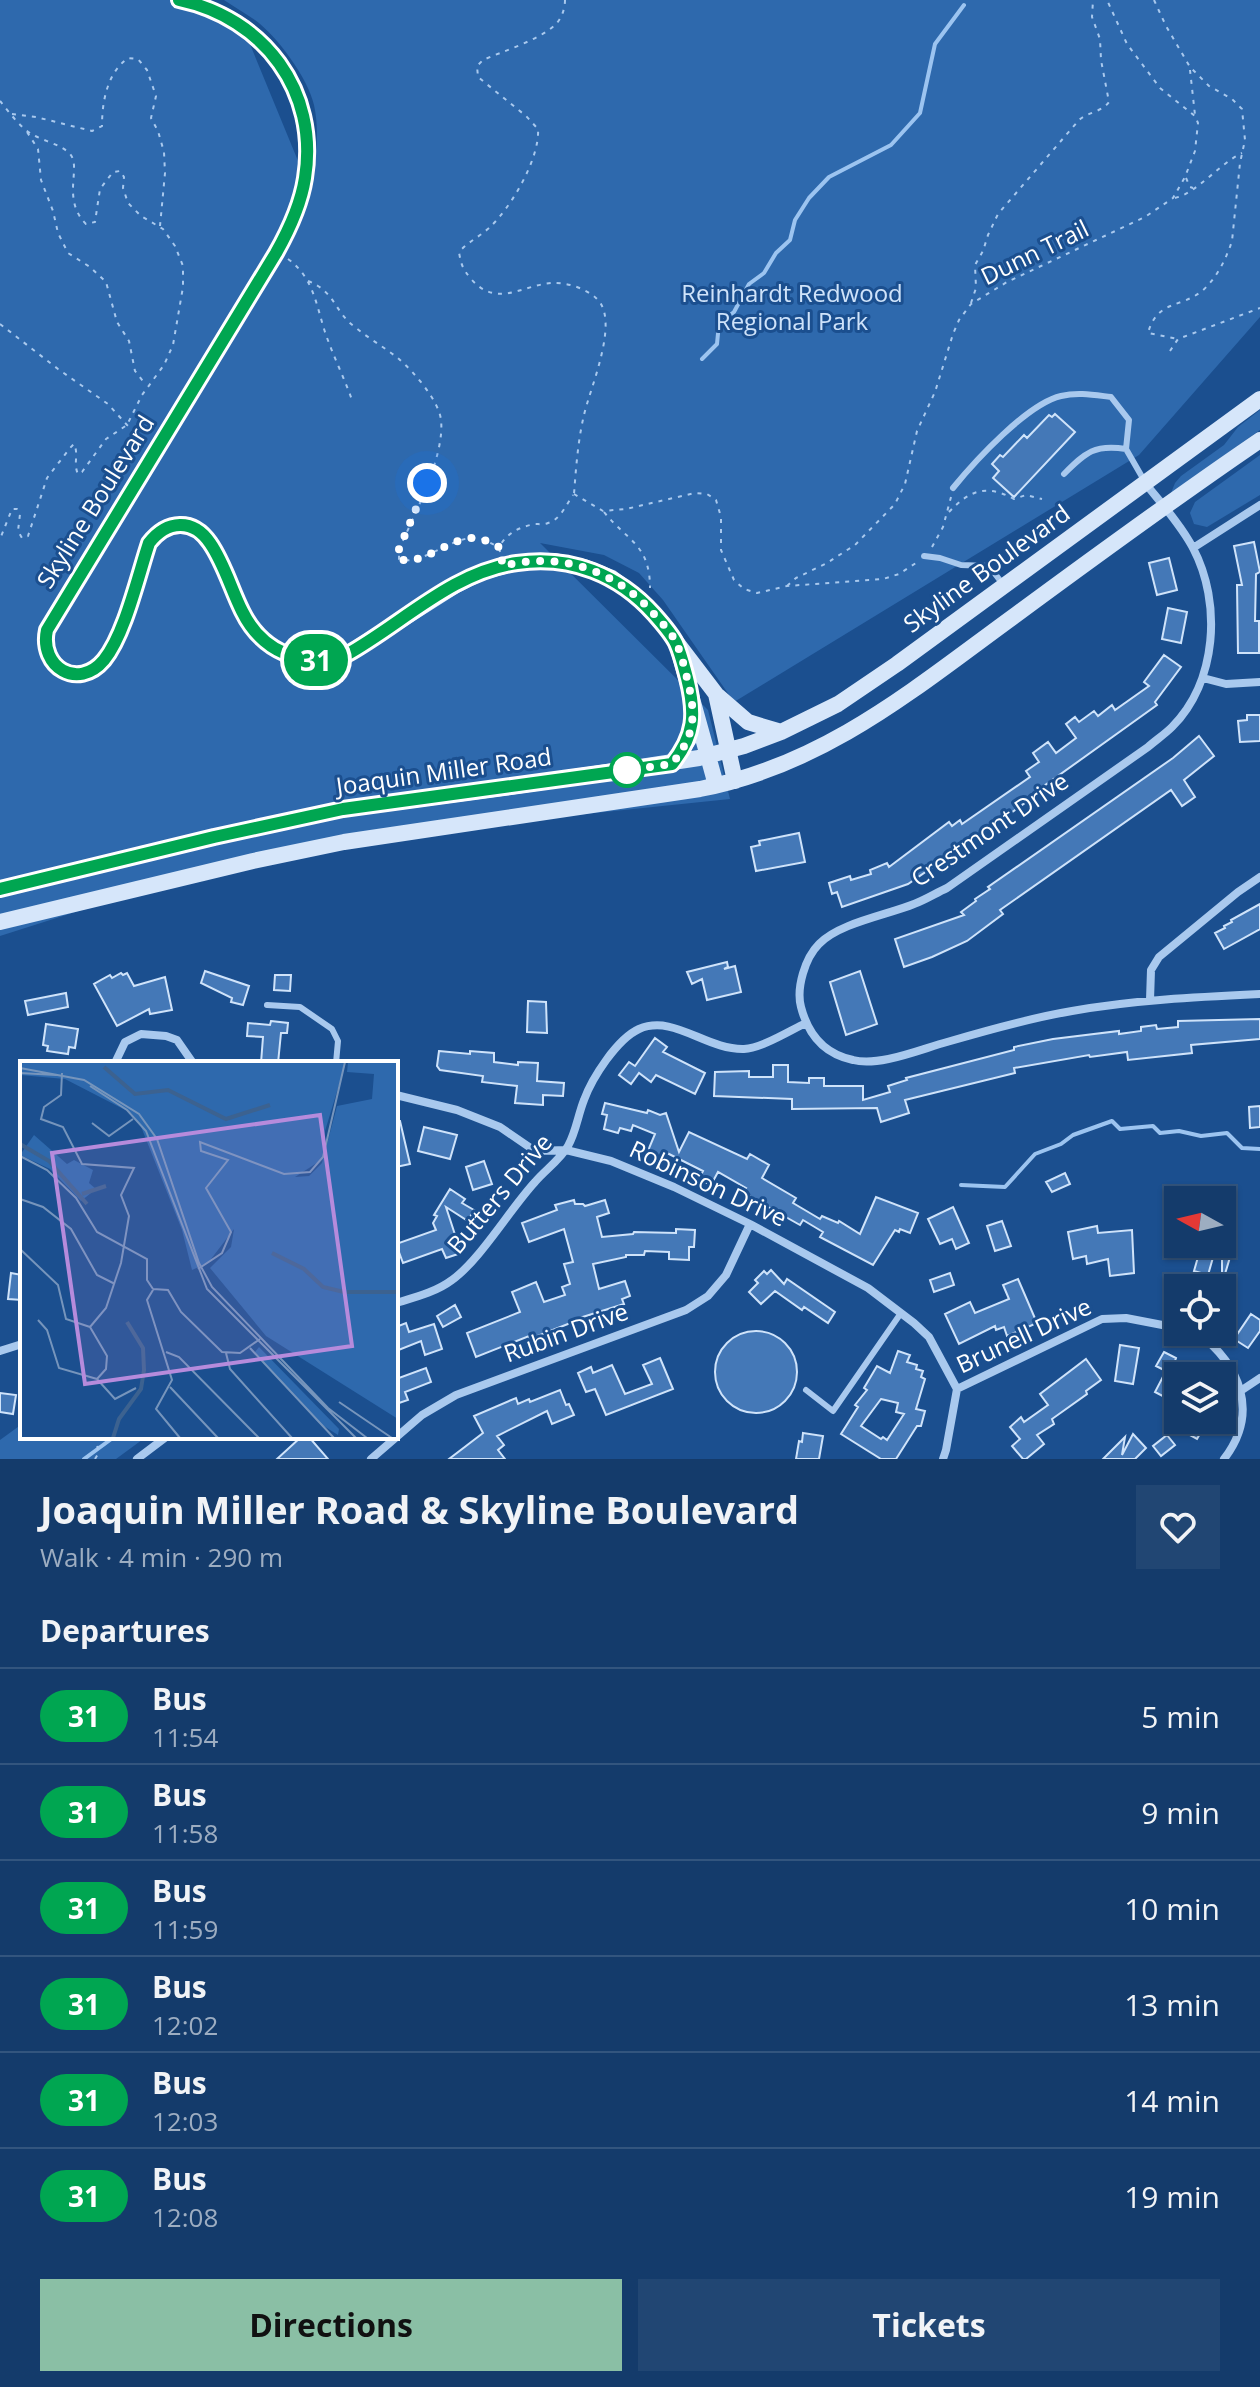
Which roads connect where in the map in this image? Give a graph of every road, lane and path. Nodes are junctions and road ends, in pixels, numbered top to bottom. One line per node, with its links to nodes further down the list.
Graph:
1 (179, 0): 16 (main road, Skyline Boulevard)
2 (565, 0): 33 (path)
3 (1093, 0): 18 (path)
4 (1107, 0): 9 (path)
5 (1154, 0): 6 (path)
6 (1190, 67): 9 (path, Dunn Trail); 11 (path)
7 (0, 101): 8 (path)
8 (11, 114): 10 (path); 15 (path)
9 (1195, 116): 12 (path, Dunn Trail)
10 (26, 131): 15 (path); 23 (path)
11 (1243, 152): 13 (path); 21 (path)
12 (1185, 177): 13 (path); 14 (path, Dunn Trail)
13 (1194, 188): 14 (path)
14 (1173, 198): 18 (path, Dunn Trail)
15 (160, 227): 23 (path)
16 (276, 253): 17 (path); 29 (main road, Skyline Boulevard)
17 (308, 281): 25 (path); 40 (path)
18 (971, 304): 44 (path, Dunn Trail)
19 (1260, 308): 21 (path)
20 (0, 324): 26 (path)
21 (1178, 339): 22 (path)
22 (1170, 351)
23 (148, 387): 26 (path)
24 (1260, 399): 31 (main road, Skyline Boulevard)
25 (353, 403)
26 (127, 425): 29 (path); 39 (path)
27 (1260, 440): 36 (main road)
28 (1126, 449): 30 (lane); 31 (lane); 32 (lane)
29 (152, 456): 43 (main road, Skyline Boulevard)
30 (1064, 474)
31 (1145, 482): 36 (street, Crestmont Drive); 45 (main road, Skyline Boulevard)
32 (953, 488): 38 (path, Dunn Trail)
33 (574, 494): 37 (path); 40 (path)
34 (1042, 499): 38 (path, Dunn Trail)
35 (1260, 505): 41 (street)
36 (1164, 506): 41 (street, Crestmont Drive); 56 (main road)
37 (603, 511): 44 (path, Dunn Trail); 46 (path)
38 (948, 513): 42 (path, Dunn Trail)
39 (0, 539)
40 (499, 547): 43 (path)
41 (1193, 548): 48 (street, Crestmont Drive)
42 (924, 556): 44 (path, Dunn Trail); 45 (lane)
43 (503, 566): 46 (main road, Skyline Boulevard)
44 (787, 586)
45 (1004, 586): 52 (main road, Skyline Boulevard)
46 (642, 601): 47 (main road, Skyline Boulevard)
47 (676, 643): 50 (main road, Skyline Boulevard); 51 (main road, Skyline Boulevard)
48 (1203, 678): 49 (street); 64 (street, Crestmont Drive)
49 (1260, 682)
50 (716, 694): 52 (main road); 53 (main road, Skyline Boulevard)
51 (693, 702): 54 (main road, Skyline Boulevard); 55 (main road)
52 (781, 732): 53 (main road, Skyline Boulevard)
53 (727, 751): 54 (main road, Skyline Boulevard); 56 (main road, Skyline Boulevard)
54 (709, 756): 55 (main road, Joaquin Miller Road); 57 (main road, Skyline Boulevard)
55 (672, 764): 59 (main road, Joaquin Miller Road)
56 (735, 781): 57 (main road)
57 (716, 785): 60 (main road)
58 (1260, 877): 62 (street)
59 (0, 889)
60 (0, 922)
61 (1260, 994): 62 (street)
62 (1150, 1000): 64 (street)
63 (267, 1005): 67 (lane)
64 (806, 1023): 69 (street, Butters Drive)
65 (116, 1061): 66 (street)
66 (192, 1061)
67 (336, 1061)
68 (398, 1095): 69 (street, Robinson Drive)
69 (566, 1150): 70 (street, Robinson Drive); 71 (street, Butters Drive)
70 (750, 1224): 72 (street, Robinson Drive); 81 (street, Rubin Drive)
71 (398, 1302)
72 (901, 1313): 78 (street, Robinson Drive); 79 (lane)
73 (1164, 1325): 78 (street, Brunell Drive)
74 (20, 1345): 76 (street)
75 (1214, 1346): 80 (street)
76 (0, 1351)
77 (1260, 1378): 80 (street)
78 (957, 1389): 88 (street, Brunell Drive)
79 (806, 1390)
80 (1242, 1390): 89 (street)
81 (398, 1436)
82 (98, 1439): 85 (path)
83 (163, 1439): 86 (street)
84 (394, 1439): 87 (street, Rubin Drive)
85 (95, 1459)
86 (137, 1459)
87 (371, 1459)
88 (943, 1459)
89 (1224, 1459)

